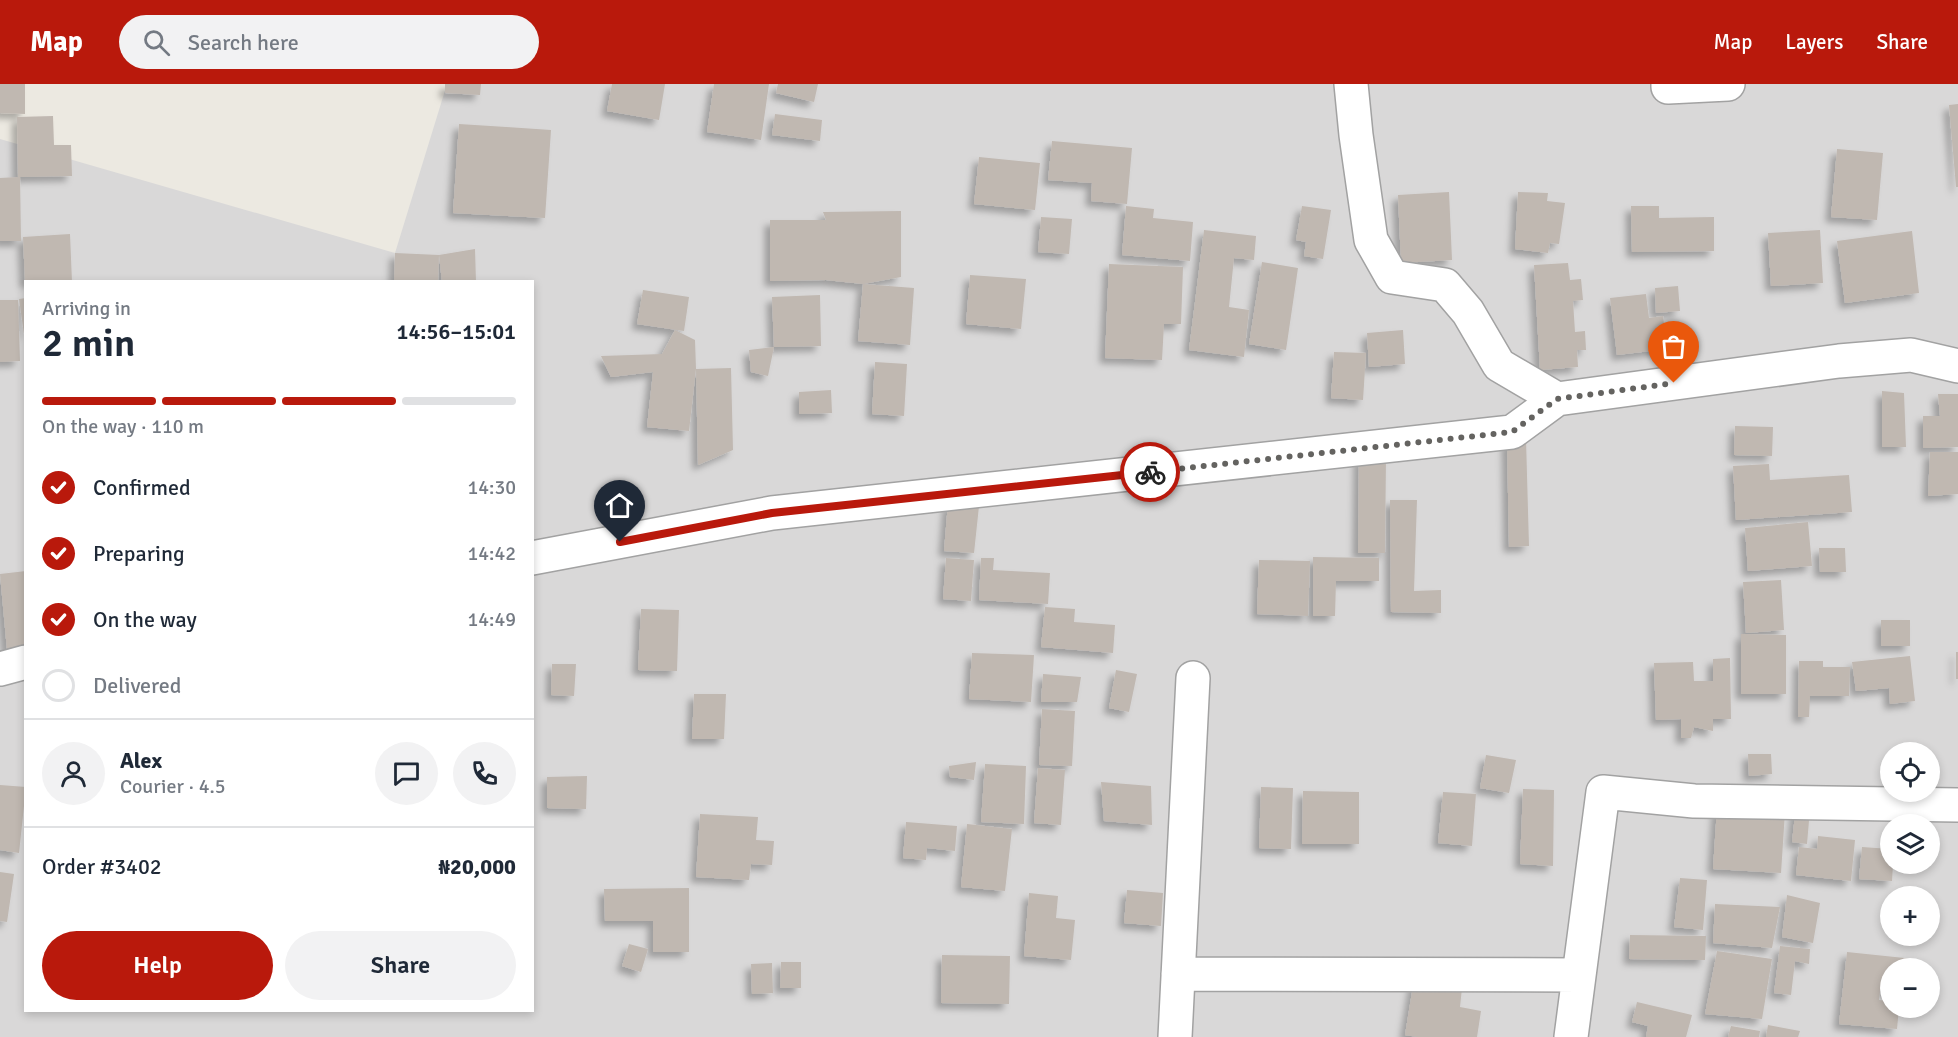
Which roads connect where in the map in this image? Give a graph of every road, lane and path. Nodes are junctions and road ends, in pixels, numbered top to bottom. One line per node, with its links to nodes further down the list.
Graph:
1 (1351, 84): 5 (street)
2 (1668, 84): 3 (street)
3 (1728, 84)
4 (1958, 366): 5 (street)
5 (1557, 399): 6 (street)
6 (534, 558)
7 (24, 663): 8 (street)
8 (0, 669)
9 (1193, 678): 11 (street)
10 (1958, 805): 12 (street)
11 (1178, 974): 12 (street); 13 (street)
12 (1579, 975): 14 (street)
13 (1175, 1037)
14 (1571, 1037)

